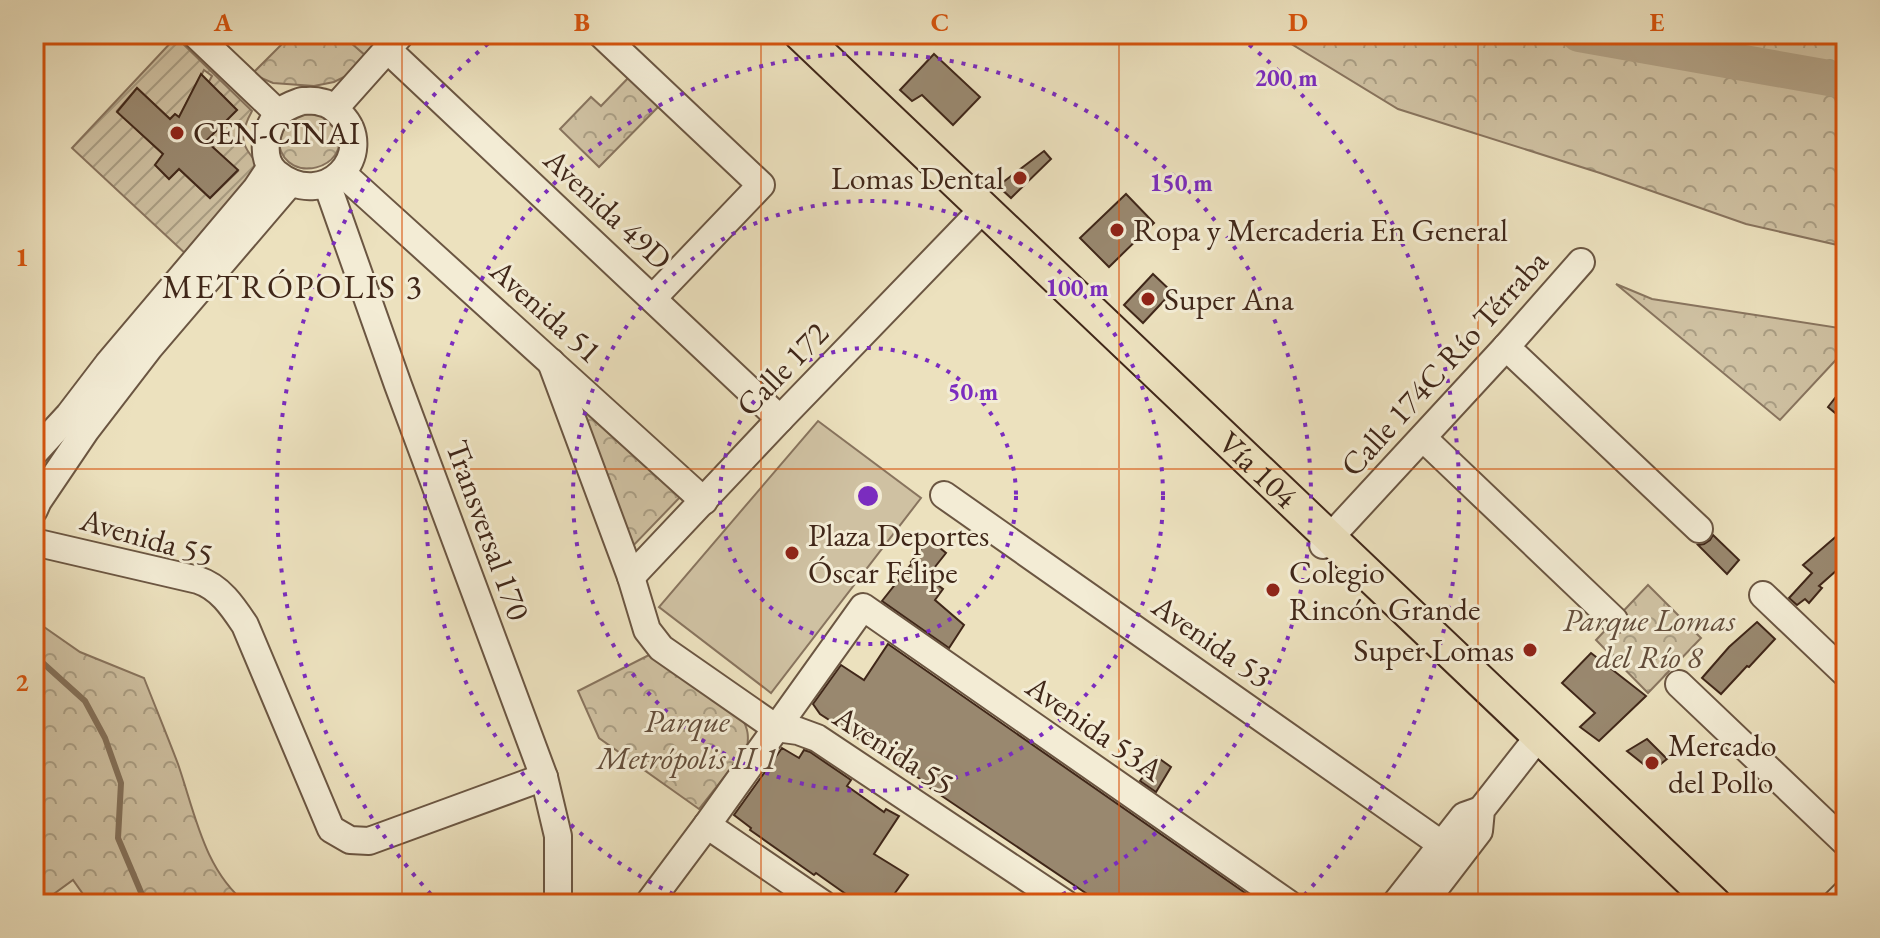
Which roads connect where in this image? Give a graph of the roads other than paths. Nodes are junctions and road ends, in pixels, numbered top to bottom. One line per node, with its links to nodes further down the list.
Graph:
1 (601, 34): 12 (street)
2 (786, 34): 10 (main road, Vía 104)
3 (800, 34): 10 (main road, Vía 104)
4 (199, 35): 7 (street)
5 (394, 42): 6 (street); 12 (street, Avenida 49D)
6 (335, 108): 7 (street); 9 (street)
7 (278, 113): 8 (street)
8 (280, 176): 9 (street); 17 (street); 20 (street)
9 (335, 178): 14 (street, Avenida 51); 31 (street, Transversal 170)
10 (980, 212): 15 (street, Calle 172); 22 (main road, Vía 104)
11 (1581, 262): 13 (street, Calle 174C Río Térraba)
12 (653, 298): 15 (street, Avenida 49D)
13 (1506, 347): 16 (street, Calle 174C Río Térraba); 21 (street)
14 (551, 362): 19 (street, Avenida 51); 24 (street)
15 (780, 419): 19 (street, Calle 172)
16 (1423, 438): 22 (street, Calle 174C Río Térraba); 26 (street)
17 (34, 453)
18 (944, 495): 35 (street, Avenida 53)
19 (704, 501): 24 (street, Calle 172)
20 (34, 510)
21 (1699, 529)
22 (1326, 541): 30 (main road, Vía 104)
23 (34, 542): 31 (street, Avenida 55)
24 (631, 577): 29 (street, Avenida 55)
25 (1763, 595): 27 (street)
26 (1614, 620)
27 (1846, 674)
28 (1679, 684): 34 (street)
29 (776, 728): 33 (street); 40 (street, Avenida 55); 41 (street, Avenida 53A)
30 (1535, 741): 32 (street); 44 (main road, Vía 104); 45 (main road, Vía 104)
31 (544, 777): 37 (street, Transversal 170)
32 (1481, 810): 35 (street); 43 (street)
33 (707, 825): 38 (street); 39 (street)
34 (1846, 843)
35 (1441, 844): 42 (street)
36 (1846, 893): 46 (street)
37 (558, 904)
38 (648, 904)
39 (823, 904)
40 (1066, 904)
41 (1289, 904)
42 (1395, 904)
43 (1423, 904)
44 (1701, 904)
45 (1715, 904)
46 (1835, 904)

